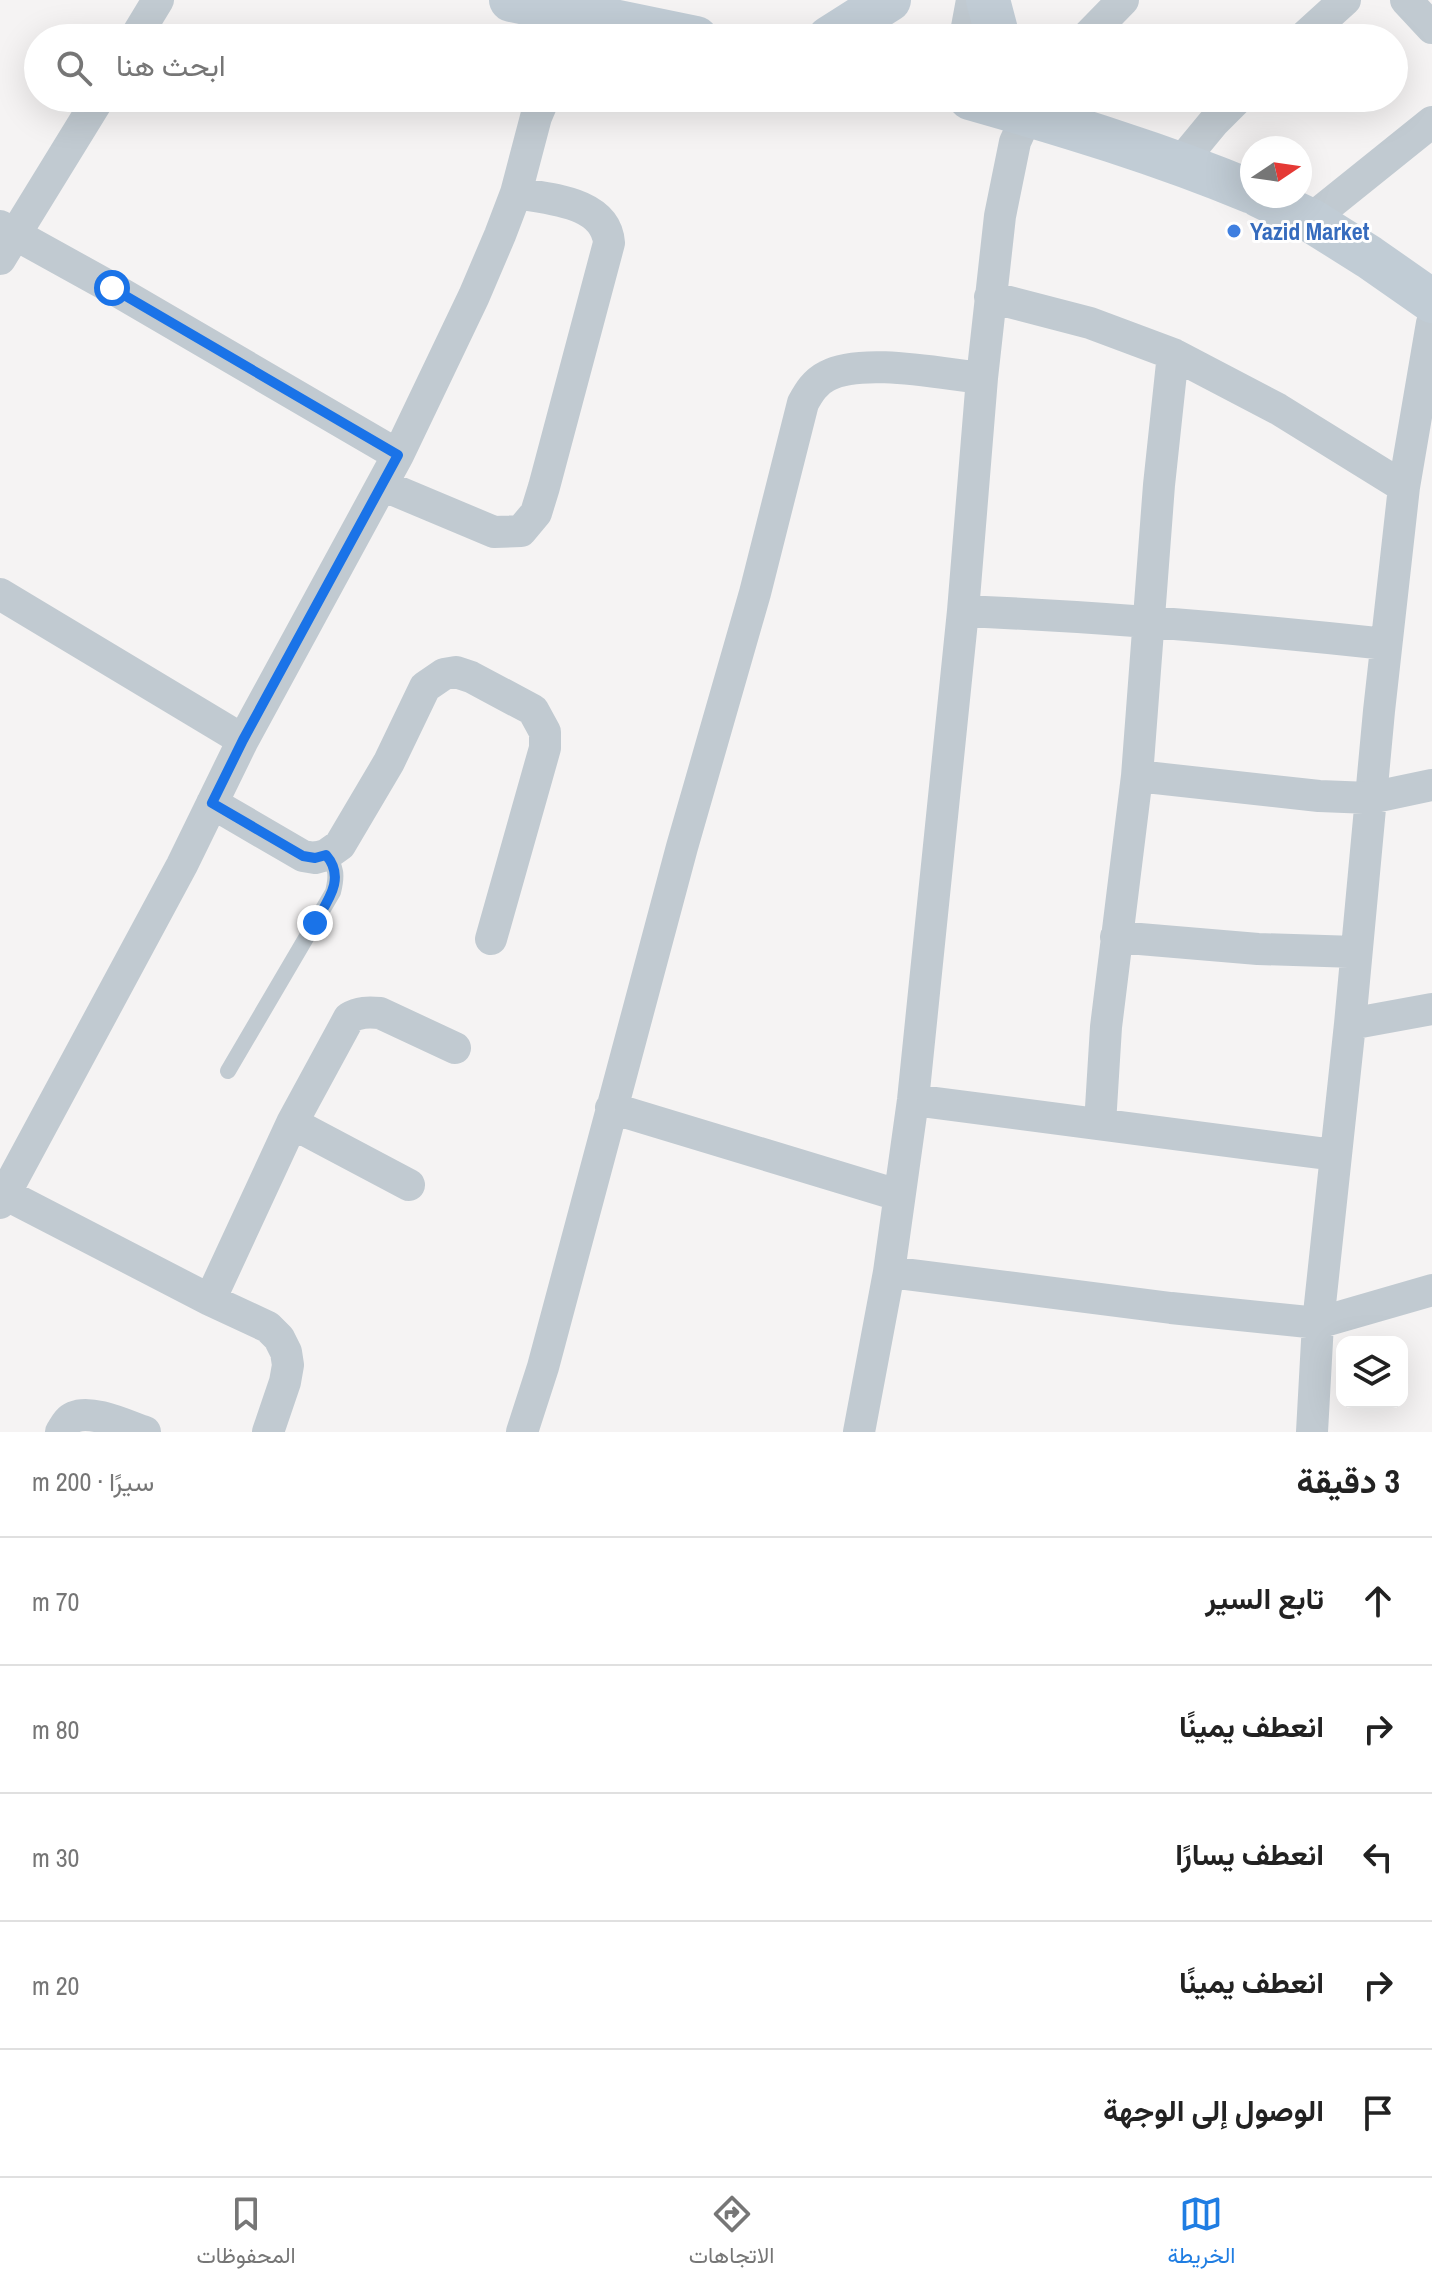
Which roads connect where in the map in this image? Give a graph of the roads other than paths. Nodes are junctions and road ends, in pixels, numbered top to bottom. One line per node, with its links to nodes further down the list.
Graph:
1 (158, 0): 9 (street)
2 (511, 0): 8 (main road)
3 (889, 0): 11 (main road)
4 (972, 0): 12 (street)
5 (988, 0): 13 (main road)
6 (1123, 0): 14 (street)
7 (1406, 0): 15 (street)
8 (595, 19): 10 (main road)
9 (143, 24)
10 (622, 24)
11 (851, 24)
12 (968, 24)
13 (994, 24)
14 (1100, 24)
15 (1432, 28)
16 (90, 112): 27 (street)
17 (538, 112): 24 (street)
18 (1011, 112): 28 (street)
19 (1033, 112): 22 (main road)
20 (1224, 112): 22 (street)
21 (1432, 122): 26 (street)
22 (1180, 163): 23 (main road)
23 (1240, 187)
24 (516, 193): 33 (street); 34 (street)
25 (1285, 208): 26 (main road)
26 (1310, 220): 29 (main road)
27 (5, 240): 33 (street)
28 (990, 297): 31 (street); 32 (street)
29 (1432, 301)
30 (1432, 323): 35 (street)
31 (1173, 354): 35 (street); 38 (street)
32 (982, 378): 37 (street); 54 (street)
33 (398, 455): 34 (street)
34 (382, 485): 40 (street)
35 (1404, 487): 39 (street)
36 (0, 594): 40 (street)
37 (963, 611): 38 (street); 53 (street)
38 (1150, 622): 39 (street); 41 (street)
39 (1386, 644): 43 (street)
40 (243, 740): 44 (street)
41 (1137, 776): 43 (street); 46 (street)
42 (1432, 785): 43 (street)
43 (1370, 798): 48 (street)
44 (212, 803): 45 (street); 58 (street)
45 (326, 855): 47 (street); 52 (lane)
46 (1116, 937): 48 (street); 56 (street)
47 (491, 939)
48 (1356, 952): 50 (street)
49 (1432, 1009): 50 (street)
50 (1350, 1024): 57 (street)
51 (455, 1048): 55 (street)
52 (228, 1071)
53 (913, 1100): 56 (street); 60 (street)
54 (611, 1108): 60 (street); 69 (street)
55 (292, 1123): 59 (street); 64 (street)
56 (1100, 1124): 57 (street)
57 (1335, 1155): 65 (street)
58 (11, 1160): 61 (street)
59 (409, 1185)
60 (898, 1195): 62 (street)
61 (2, 1199): 64 (street)
62 (889, 1272): 65 (street); 70 (street)
63 (1432, 1290): 65 (street)
64 (210, 1300): 68 (street)
65 (1318, 1323): 71 (street)
66 (61, 1432): 67 (street)
67 (145, 1432)
68 (268, 1432)
69 (522, 1432)
70 (859, 1432)
71 (1312, 1432)

